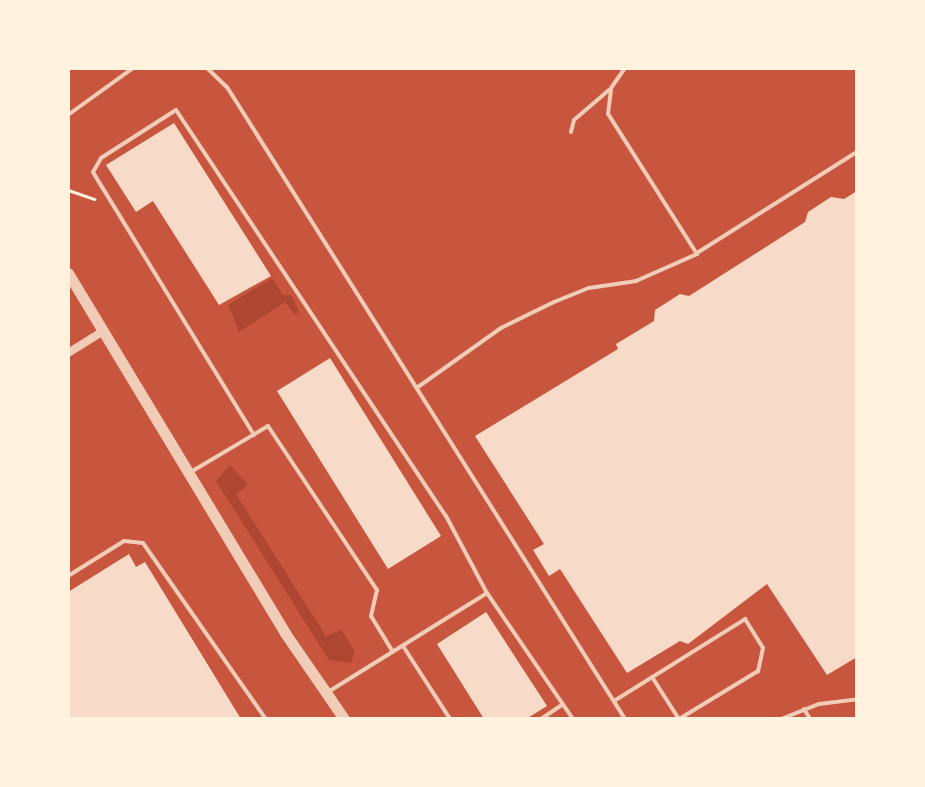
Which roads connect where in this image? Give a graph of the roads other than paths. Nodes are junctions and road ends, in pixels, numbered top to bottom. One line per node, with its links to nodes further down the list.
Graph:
1 (133, 68): 5 (lane)
2 (207, 68): 12 (lane)
3 (625, 68): 4 (lane)
4 (611, 88): 6 (lane); 8 (lane)
5 (68, 115)
6 (571, 132)
7 (857, 152): 8 (lane)
8 (697, 254): 12 (lane)
9 (68, 273): 10 (street)
10 (102, 332): 11 (street); 14 (street)
11 (68, 353)
12 (418, 387): 22 (lane)
13 (254, 435): 14 (lane); 16 (lane); 18 (lane)
14 (188, 473): 20 (street)
15 (68, 576): 25 (lane)
16 (487, 593): 17 (lane); 23 (lane)
17 (403, 646): 18 (lane); 27 (lane)
18 (393, 652): 20 (lane)
19 (652, 677): 22 (lane); 31 (lane); 31 (lane)
20 (326, 693): 26 (street)
21 (857, 699): 24 (lane)
22 (614, 701): 30 (lane)
23 (562, 705): 28 (lane); 29 (lane)
24 (804, 709): 32 (lane); 33 (lane)
25 (266, 719)
26 (344, 719)
27 (450, 719)
28 (541, 719)
29 (573, 719)
30 (625, 719)
31 (679, 719)
32 (781, 719)
33 (810, 719)

